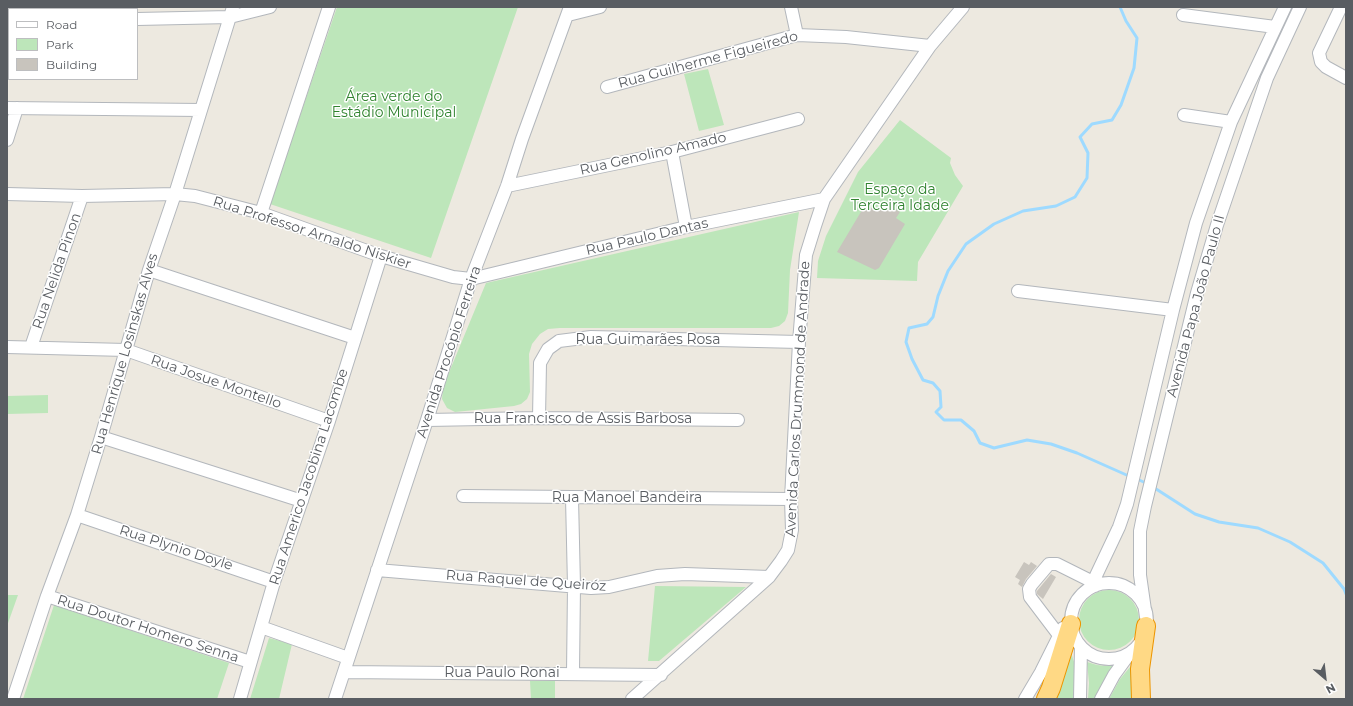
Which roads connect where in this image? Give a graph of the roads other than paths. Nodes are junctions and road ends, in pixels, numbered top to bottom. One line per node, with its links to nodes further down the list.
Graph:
1 (270, 7): 10 (street)
2 (329, 7): 30 (street)
3 (600, 7): 9 (street)
4 (791, 7): 14 (street)
5 (963, 7): 15 (street, Avenida Carlos Drummond de Andrade)
6 (1285, 7): 13 (street, Avenida Papa João Paulo II)
7 (1300, 7): 58 (street, Avenida Papa João Paulo II)
8 (1341, 7): 16 (street)
9 (569, 11): 25 (street, Avenida Procópio Ferreira)
10 (232, 12): 12 (street); 19 (street, Rua Henrique Losinskas Alves)
11 (1183, 15): 13 (street)
12 (138, 19)
13 (1275, 27): 22 (street, Avenida Papa João Paulo II)
14 (797, 35): 15 (street, Rua Guilherme Figueiredo); 17 (street, Rua Guilherme Figueiredo)
15 (930, 46): 29 (street, Avenida Carlos Drummond de Andrade)
16 (1346, 78)
17 (607, 87)
18 (12, 108): 19 (street); 23 (street)
19 (201, 110): 27 (street, Rua Henrique Losinskas Alves)
20 (1184, 115): 22 (street)
21 (798, 119): 24 (street, Rua Genolino Amado)
22 (1232, 122): 36 (street, Avenida Papa João Paulo II)
23 (7, 140)
24 (672, 152): 25 (street, Rua Genolino Amado); 31 (street)
25 (507, 186): 34 (street, Avenida Procópio Ferreira)
26 (7, 194): 28 (street, Rua Professor Arnaldo Niskier)
27 (175, 194): 28 (street, Rua Professor Arnaldo Niskier); 30 (street, Rua Professor Arnaldo Niskier); 33 (street, Rua Henrique Losinskas Alves)
28 (82, 196): 40 (street, Rua Nelida Pinon)
29 (824, 199): 31 (street, Rua Paulo Dantas); 38 (street, Avenida Carlos Drummond de Andrade)
30 (261, 213): 32 (street, Rua Professor Arnaldo Niskier)
31 (686, 227): 34 (street, Rua Paulo Dantas)
32 (381, 256): 34 (street, Rua Professor Arnaldo Niskier); 37 (street, Rua Americo Jacobina Lacombe)
33 (149, 270): 37 (street); 41 (street, Rua Henrique Losinskas Alves)
34 (471, 279): 43 (street, Avenida Procópio Ferreira)
35 (1018, 291): 36 (street)
36 (1173, 310): 55 (street, Avenida Papa João Paulo II)
37 (355, 338): 45 (street, Rua Americo Jacobina Lacombe)
38 (799, 342): 42 (street, Rua Guimarães Rosa); 49 (street, Avenida Carlos Drummond de Andrade)
39 (7, 347): 40 (street, Rua Josue Montello)
40 (32, 347): 41 (street, Rua Josue Montello)
41 (126, 350): 45 (street, Rua Josue Montello); 46 (street, Rua Henrique Losinskas Alves)
42 (540, 418): 43 (street, Rua Francisco de Assis Barbosa); 44 (street, Rua Francisco de Assis Barbosa)
43 (427, 420): 52 (street, Avenida Procópio Ferreira)
44 (738, 420)
45 (329, 421): 50 (street, Rua Americo Jacobina Lacombe)
46 (101, 437): 50 (street); 51 (street, Rua Henrique Losinskas Alves)
47 (463, 496): 48 (street, Rua Manoel Bandeira)
48 (572, 498): 49 (street, Rua Manoel Bandeira); 56 (street)
49 (792, 499): 53 (street, Avenida Carlos Drummond de Andrade)
50 (302, 501): 54 (street, Rua Americo Jacobina Lacombe)
51 (77, 515): 54 (street, Rua Plynio Doyle); 57 (street, Rua Henrique Losinskas Alves)
52 (377, 570): 56 (street, Rua Raquel de Queiróz); 63 (street, Avenida Procópio Ferreira)
53 (769, 577): 56 (street, Rua Raquel de Queiróz); 67 (street, Avenida Carlos Drummond de Andrade)
54 (274, 582): 60 (street, Rua Americo Jacobina Lacombe)
55 (1094, 584): 58 (street); 59 (street); 59 (street)
56 (574, 586): 66 (street)
57 (47, 596): 64 (street, Rua Doutor Homero Senna); 68 (street, Rua Henrique Losinskas Alves)
58 (1146, 621): 62 (street); 76 (highway)
59 (1067, 624): 61 (street); 72 (street); 73 (highway)
60 (261, 627): 63 (street); 64 (street, Rua Americo Jacobina Lacombe)
61 (1081, 647): 62 (street); 74 (street)
62 (1130, 652): 75 (street)
63 (348, 658): 65 (street, Avenida Procópio Ferreira)
64 (250, 662): 69 (street, Rua Americo Jacobina Lacombe)
65 (344, 672): 66 (street, Rua Paulo Ronai); 70 (street, Avenida Procópio Ferreira)
66 (573, 673): 67 (street, Rua Paulo Ronai)
67 (661, 675): 71 (street, Avenida Carlos Drummond de Andrade)
68 (13, 699)
69 (240, 699)
70 (336, 699)
71 (632, 699)
72 (1025, 699)
73 (1046, 699)
74 (1080, 699)
75 (1101, 699)
76 (1142, 699)

